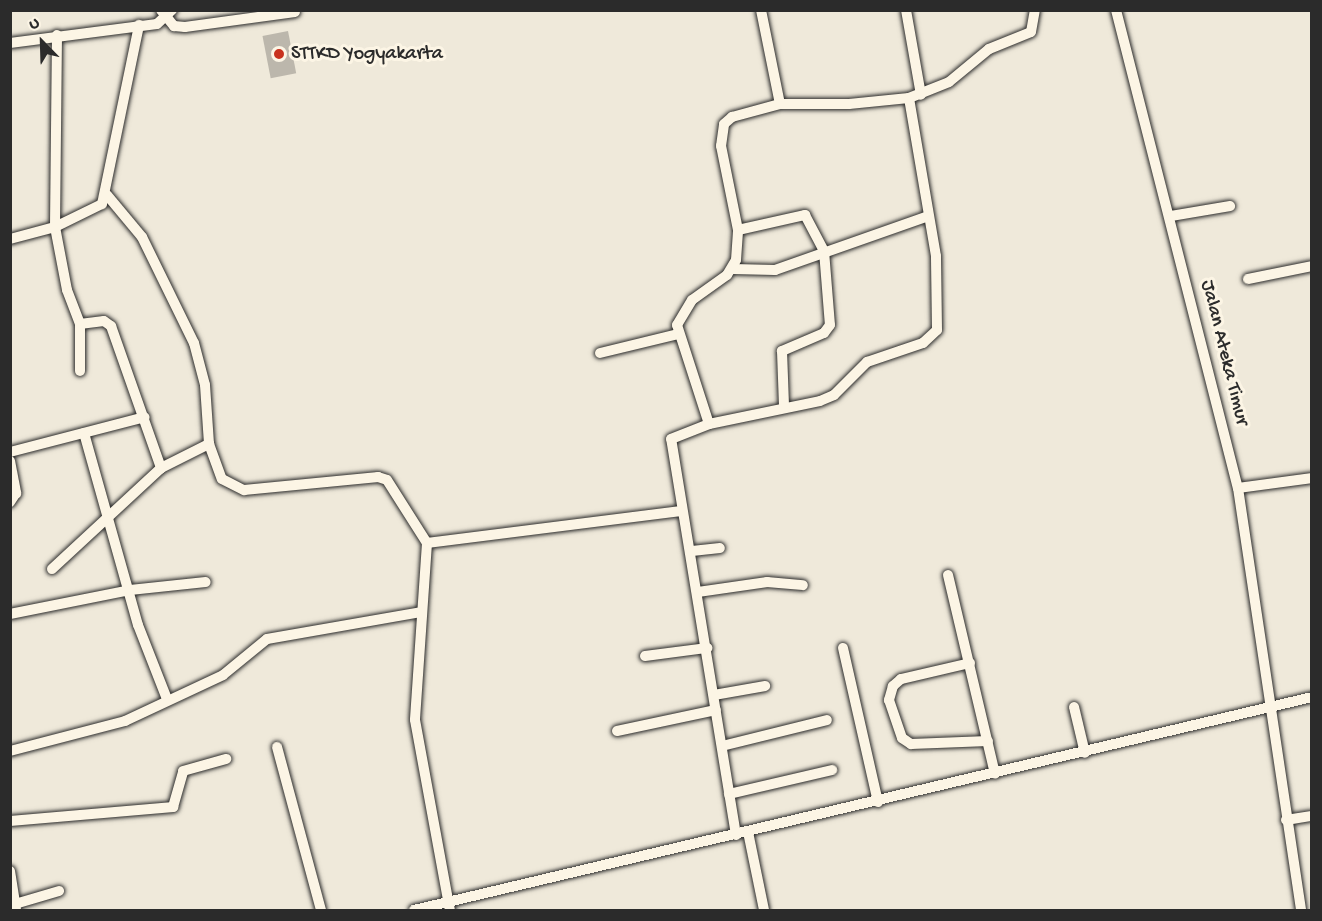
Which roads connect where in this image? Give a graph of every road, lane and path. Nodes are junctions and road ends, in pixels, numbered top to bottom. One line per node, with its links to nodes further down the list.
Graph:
1 (761, 10): 12 (street)
2 (906, 10): 10 (street)
3 (1035, 10): 10 (street)
4 (1116, 10): 16 (street, Jalan Ateka Timur)
5 (295, 12): 6 (street)
6 (166, 13): 7 (street)
7 (140, 25): 8 (street); 13 (street)
8 (57, 35): 9 (street); 17 (street)
9 (10, 43)
10 (921, 95): 11 (street)
11 (909, 98): 12 (street); 15 (street)
12 (780, 104): 18 (street)
13 (107, 195): 17 (street); 32 (street)
14 (1230, 206): 16 (street)
15 (928, 216): 20 (street); 28 (street)
16 (1171, 216): 38 (street, Jalan Ateka Timur)
17 (55, 227): 19 (street); 24 (street)
18 (738, 230): 20 (street); 22 (street)
19 (10, 239)
20 (824, 251): 22 (street); 28 (street)
21 (1311, 267): 23 (street)
22 (733, 269): 25 (street)
23 (1248, 279)
24 (80, 324): 27 (street); 29 (street)
25 (678, 333): 26 (street); 30 (street)
26 (600, 353)
27 (80, 371)
28 (784, 406): 30 (street)
29 (145, 417): 31 (street); 35 (street)
30 (709, 424): 40 (street)
31 (84, 434): 33 (street); 41 (street)
32 (209, 444): 35 (street); 42 (street)
33 (10, 452)
34 (10, 461): 36 (street)
35 (161, 468): 41 (street)
36 (12, 476): 39 (street)
37 (1311, 478): 38 (street)
38 (1238, 488): 63 (street, Jalan Ateka Timur)
39 (10, 502)
40 (681, 511): 42 (street); 44 (street)
41 (110, 519): 45 (street); 49 (street)
42 (427, 543): 51 (street)
43 (720, 548): 44 (street)
44 (692, 551): 50 (street)
45 (52, 569)
46 (948, 575): 56 (street)
47 (206, 582): 49 (street)
48 (803, 585): 50 (street)
49 (130, 590): 52 (street); 60 (street)
50 (698, 592): 53 (street)
51 (421, 612): 60 (street); 83 (street)
52 (10, 614)
53 (707, 648): 55 (street); 58 (street)
54 (843, 648): 75 (street)
55 (645, 656)
56 (970, 663): 66 (street); 66 (street)
57 (765, 686): 58 (street)
58 (714, 695): 62 (street)
59 (1311, 697): 63 (street)
60 (167, 699): 69 (street)
61 (1074, 707): 70 (street)
62 (716, 710): 65 (street); 67 (street)
63 (1269, 710): 70 (street); 77 (street, Jalan Ateka Timur)
64 (827, 720): 67 (street)
65 (617, 731)
66 (988, 741): 73 (street)
67 (722, 746): 74 (street)
68 (278, 747): 85 (street)
69 (10, 751)
70 (1085, 753): 73 (street)
71 (226, 759): 78 (street)
72 (832, 770): 74 (street)
73 (995, 774): 75 (street)
74 (729, 794): 80 (street)
75 (878, 801): 79 (street)
76 (1311, 816): 77 (street)
77 (1286, 820): 88 (street, Jalan Ateka Timur)
78 (10, 821)
79 (748, 832): 80 (street); 87 (street)
80 (735, 835): 83 (street)
81 (10, 871): 84 (street)
82 (59, 891): 84 (street)
83 (449, 906): 86 (street)
84 (16, 907)
85 (321, 910)
86 (414, 910)
87 (764, 910)
88 (1301, 910)

